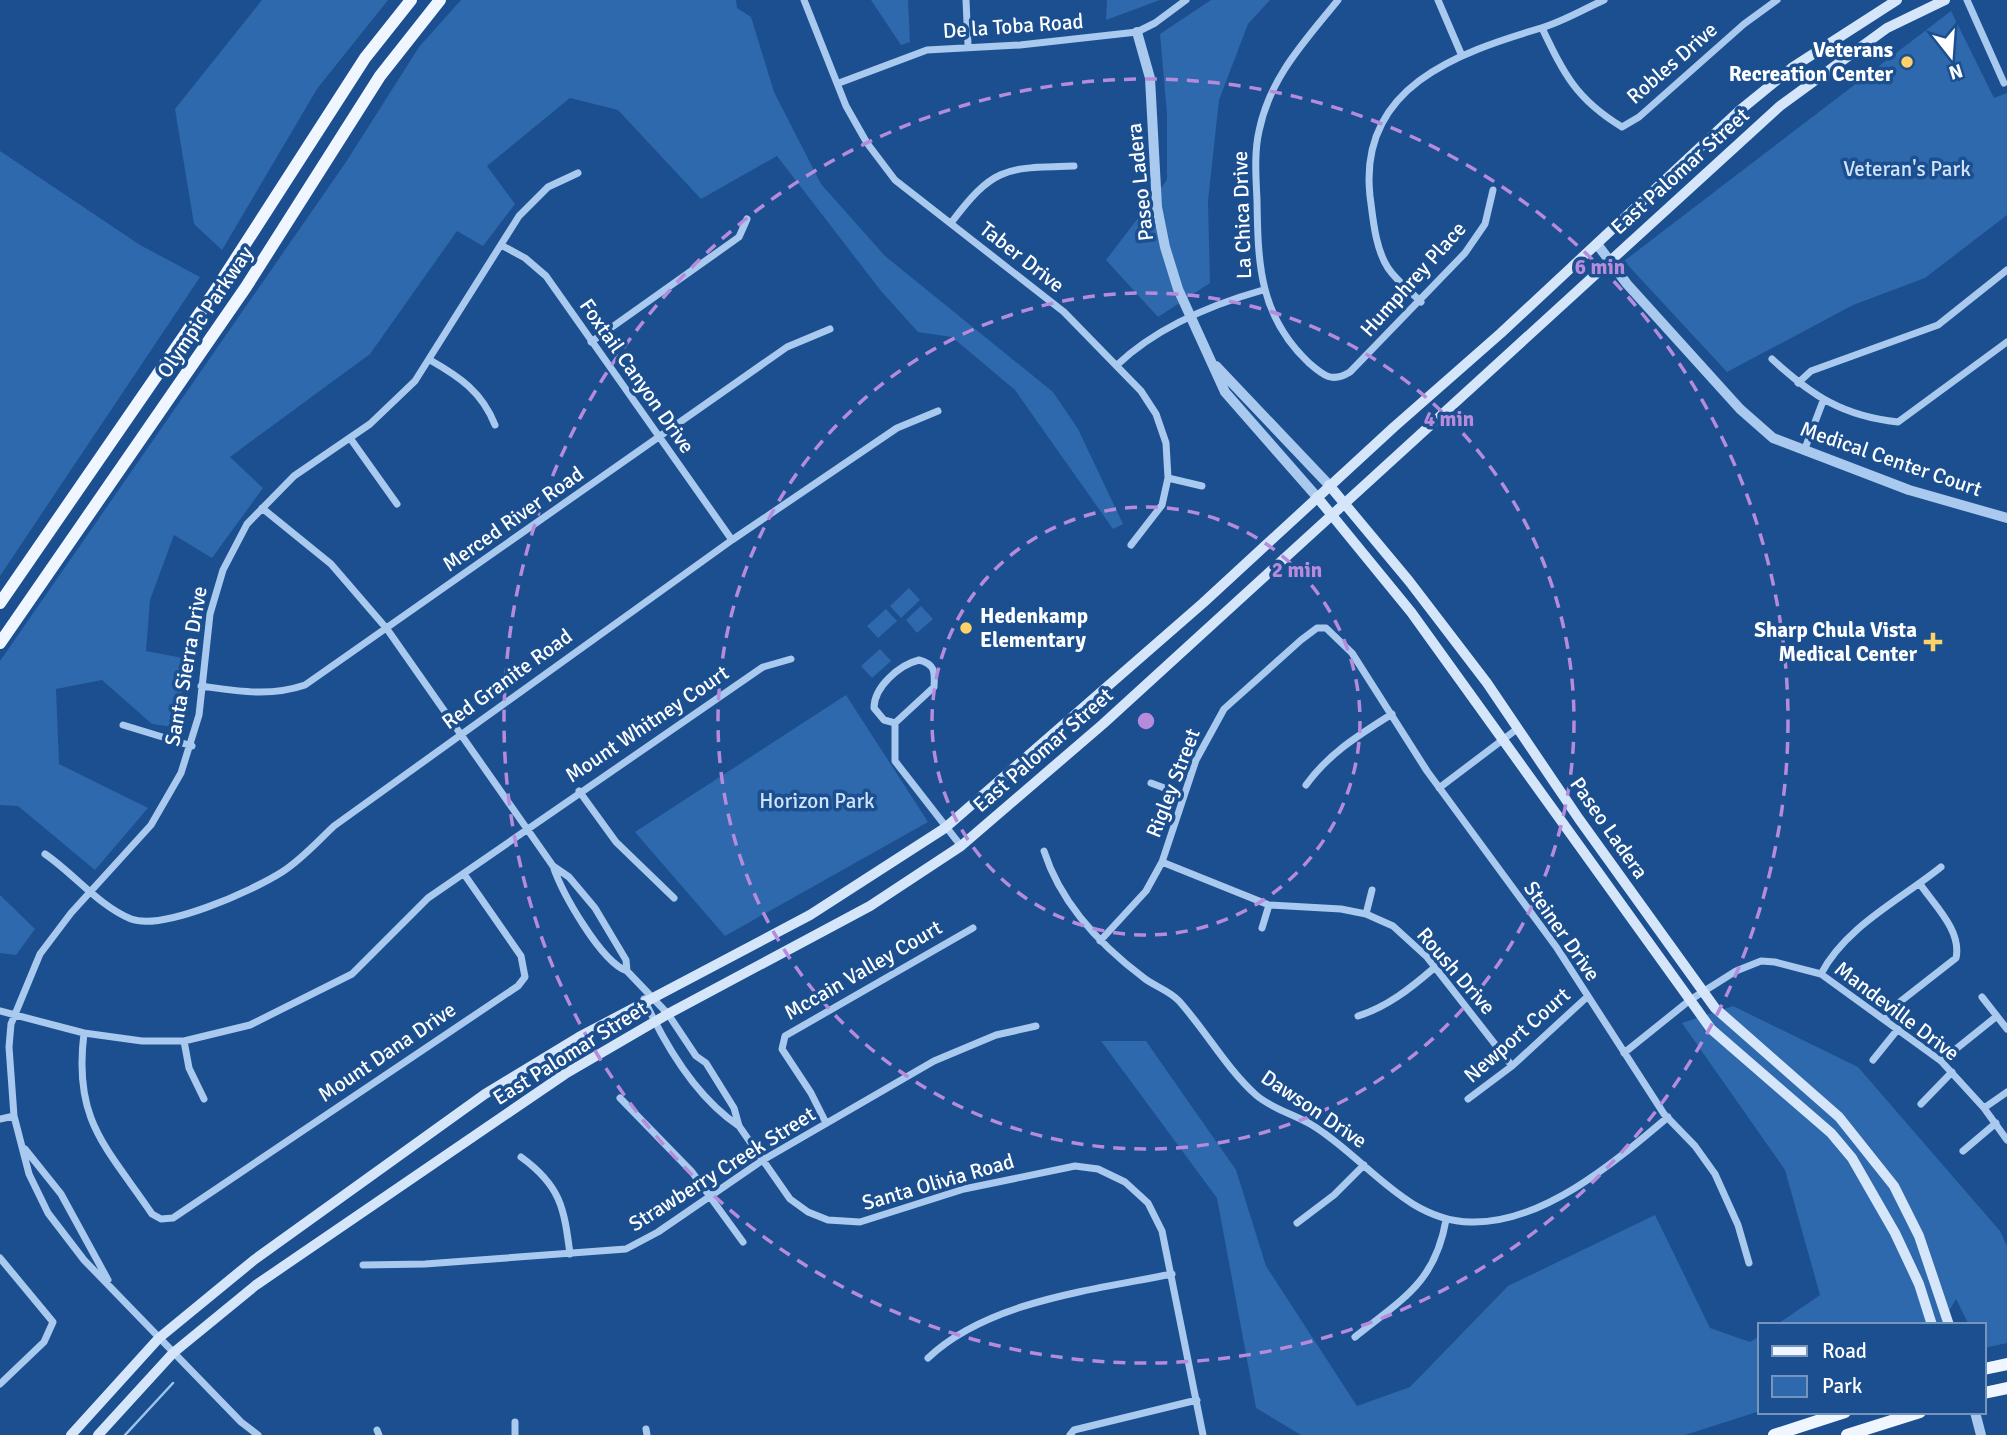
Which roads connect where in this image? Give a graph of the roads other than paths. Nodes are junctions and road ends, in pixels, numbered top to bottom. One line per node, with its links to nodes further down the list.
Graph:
1 (411, 0): 28 (main road, Olympic Parkway)
2 (440, 0): 29 (main road, Olympic Parkway)
3 (804, 0): 17 (street, Taber Drive)
4 (965, 0): 15 (street)
5 (1186, 0): 14 (street, De la Toba Road)
6 (1338, 0): 30 (street, La Chica Drive)
7 (1438, 0): 16 (street)
8 (1604, 0): 13 (street)
9 (1777, 0): 13 (street, Robles Drive)
10 (1898, 0): 24 (main road, East Palomar Street)
11 (1945, 0): 26 (main road, East Palomar Street)
12 (1967, 0): 18 (street)
13 (1542, 27): 16 (street)
14 (1137, 32): 15 (street, De la Toba Road); 32 (street, Paseo Ladera)
15 (968, 45): 17 (street, De la Toba Road)
16 (1462, 56): 31 (street)
17 (839, 83): 23 (street, Taber Drive)
18 (2004, 83)
19 (1074, 166): 23 (street)
20 (578, 173): 25 (street, Santa Sierra Drive)
21 (1493, 190): 31 (street, Humphrey Place)
22 (747, 219): 34 (street)
23 (951, 223): 39 (street, Taber Drive)
24 (1597, 244): 26 (street, Medical Center Court); 49 (main road, East Palomar Street)
25 (501, 245): 34 (street, Foxtail Canyon Drive); 37 (street, Santa Sierra Drive)
26 (1610, 262): 47 (street, Medical Center Court); 53 (main road, East Palomar Street)
27 (2007, 270): 41 (street)
28 (226, 274): 29 (main road); 59 (main road, Olympic Parkway)
29 (246, 286): 62 (main road, Olympic Parkway)
30 (1262, 290): 32 (street); 40 (street, La Chica Drive)
31 (1421, 302): 40 (street, Humphrey Place)
32 (1191, 317): 38 (street, Paseo Ladera); 39 (street)
33 (830, 329): 45 (street, Merced River Road)
34 (591, 342): 45 (street, Foxtail Canyon Drive)
35 (2007, 342): 42 (street)
36 (1772, 359): 41 (street)
37 (430, 360): 44 (street); 46 (street, Santa Sierra Drive)
38 (1213, 363): 49 (street, Paseo Ladera); 51 (street, Paseo Ladera)
39 (1117, 365): 48 (street, Taber Drive)
40 (1339, 379)
41 (1798, 383): 42 (street)
42 (1823, 401): 47 (street)
43 (937, 411): 57 (street, Red Granite Road)
44 (495, 425)
45 (659, 438): 57 (street, Foxtail Canyon Drive); 61 (street, Merced River Road)
46 (350, 439): 52 (street); 54 (street, Santa Sierra Drive)
47 (1804, 451): 56 (street, Medical Center Court)
48 (1168, 478): 50 (street); 58 (street, Taber Drive)
49 (1329, 485): 51 (main road, East Palomar Street); 53 (main road, Paseo Ladera)
50 (1202, 486)
51 (1317, 496): 55 (main road, Paseo Ladera); 78 (main road, East Palomar Street)
52 (397, 504)
53 (1343, 504): 55 (main road, East Palomar Street); 68 (main road, Paseo Ladera)
54 (262, 508): 61 (street, Santa Olivia Road); 64 (street, Santa Sierra Drive)
55 (1330, 516): 70 (main road, Paseo Ladera); 79 (main road, East Palomar Street)
56 (2007, 518)
57 (732, 540): 69 (street, Red Granite Road)
58 (1131, 545)
59 (0, 603)
60 (1326, 628): 65 (street, Steiner Drive); 76 (street, Rigley Street)
61 (387, 629): 64 (street, Merced River Road); 69 (street, Santa Olivia Road)
62 (0, 643)
63 (791, 659): 75 (street, Mount Whitney Court)
64 (201, 686): 71 (street, Santa Sierra Drive)
65 (1392, 714): 73 (street); 74 (street, Steiner Drive)
66 (895, 723): 66 (street); 78 (street)
67 (123, 726): 71 (street)
68 (1517, 729): 70 (street); 98 (main road, Paseo Ladera)
69 (460, 735): 77 (street, Santa Olivia Road); 88 (street, Red Granite Road)
70 (1503, 740): 74 (street); 102 (main road, Paseo Ladera)
71 (192, 746): 88 (street, Santa Sierra Drive)
72 (1152, 783): 76 (street)
73 (1306, 785)
74 (1439, 788): 99 (street, Steiner Drive)
75 (579, 791): 77 (street, Mount Whitney Court); 89 (street)
76 (1183, 795): 82 (street, Rigley Street)
77 (527, 828): 83 (street, Santa Olivia Road); 85 (street, Mount Whitney Court)
78 (944, 828): 79 (street); 101 (main road, East Palomar Street)
79 (961, 846): 104 (main road, East Palomar Street)
80 (1044, 851): 94 (street, Dawson Drive)
81 (45, 854): 88 (street, Red Granite Road)
82 (1162, 862): 90 (street, Roush Drive); 94 (street, Rigley Street)
83 (553, 866): 96 (street, Santa Olivia Road); 96 (street, Santa Olivia Road)
84 (1941, 867): 86 (street)
85 (464, 874): 113 (street, Mount Dana Drive); 114 (street, Mount Whitney Court)
86 (1920, 884): 97 (street); 108 (street)
87 (1372, 890): 91 (street)
88 (91, 891): 105 (street, Santa Sierra Drive)
89 (674, 898)
90 (1269, 905): 91 (street, Roush Drive); 93 (street)
91 (1366, 914): 95 (street, Roush Drive)
92 (973, 928): 129 (street, Mccain Valley Court)
93 (1262, 928)
94 (1100, 941): 137 (street, Dawson Drive)
95 (1434, 968): 106 (street); 118 (street, Roush Drive)
96 (627, 971): 101 (street, Santa Olivia Road)
97 (1821, 974): 98 (street, Mandeville Drive); 108 (street, Mandeville Drive)
98 (1702, 992): 102 (street, Mandeville Drive); 149 (main road, Paseo Ladera)
99 (1587, 997): 115 (street, Steiner Drive); 118 (street, Newport Court)
100 (1982, 997): 107 (street)
101 (649, 1000): 104 (street, Santa Olivia Road); 109 (street, Santa Olivia Road); 151 (main road, East Palomar Street)
102 (1690, 1000): 115 (street, Mandeville Drive); 148 (main road, Paseo Ladera)
103 (0, 1012): 105 (street, Mount Whitney Court)
104 (668, 1014): 109 (main road, East Palomar Street); 131 (street, Santa Olivia Road)
105 (13, 1016): 113 (street, Mount Whitney Court); 126 (street, Santa Sierra Drive)
106 (1358, 1016)
107 (1997, 1016): 112 (street); 117 (street)
108 (1885, 1020): 111 (street, Mandeville Drive)
109 (656, 1022): 131 (street, Santa Olivia Road); 152 (main road, East Palomar Street)
110 (1035, 1026): 129 (street, Strawberry Creek Street)
111 (1898, 1029): 116 (street); 117 (street, Mandeville Drive)
112 (2007, 1029)
113 (84, 1033): 114 (street, Mount Whitney Court)
114 (184, 1041): 122 (street)
115 (1624, 1053): 127 (street, Steiner Drive)
116 (1873, 1060)
117 (1941, 1061): 119 (street, Mandeville Drive)
118 (1512, 1066): 123 (street, Newport Court)
119 (1952, 1072): 124 (street); 125 (street, Mandeville Drive)
120 (2007, 1091): 125 (street)
121 (620, 1098): 138 (street)
122 (204, 1099)
123 (1468, 1099)
124 (1921, 1104)
125 (1984, 1108): 130 (street, Mandeville Drive)
126 (13, 1116): 128 (street); 133 (street, Santa Sierra Drive)
127 (1668, 1117): 139 (street, Dawson Drive); 144 (street, Steiner Drive)
128 (0, 1119)
129 (826, 1123): 136 (street, Strawberry Creek Street)
130 (1996, 1123): 132 (street, Mandeville Drive); 134 (street)
131 (739, 1126): 136 (street, Santa Olivia Road)
132 (2007, 1140)
133 (23, 1146): 147 (street, Santa Sierra Drive); 147 (street, Santa Sierra Drive)
134 (1963, 1151)
135 (521, 1157): 142 (street)
136 (763, 1160): 138 (street, Strawberry Creek Street); 146 (street, Santa Olivia Road)
137 (1364, 1164): 139 (street, Dawson Drive); 140 (street)
138 (710, 1195): 141 (street); 142 (street, Strawberry Creek Street)
139 (1446, 1220): 150 (street)
140 (1297, 1223)
141 (743, 1242)
142 (570, 1254): 145 (street, Strawberry Creek Street)
143 (0, 1258): 156 (street)
144 (1749, 1264)
145 (363, 1265)
146 (1171, 1274): 153 (street); 159 (street, Santa Olivia Road)
147 (110, 1283): 151 (street, Santa Sierra Drive)
148 (1931, 1323)
149 (1949, 1323)
150 (1354, 1337)
151 (159, 1338): 152 (street, Santa Sierra Drive); 165 (main road, East Palomar Street)
152 (173, 1353): 163 (street, Santa Sierra Drive); 166 (main road, East Palomar Street)
153 (928, 1358)
154 (2007, 1364): 155 (main road)
155 (1986, 1369)
156 (0, 1384)
157 (2007, 1388): 158 (main road)
158 (1986, 1393)
159 (1196, 1400): 170 (street); 171 (street, Santa Olivia Road)
160 (1839, 1414): 172 (main road)
161 (1914, 1414): 173 (main road)
162 (1976, 1414): 174 (street)
163 (241, 1422): 167 (street); 168 (street)
164 (515, 1422): 169 (street)
165 (71, 1435)
166 (98, 1435)
167 (250, 1435)
168 (258, 1435)
169 (516, 1435)
170 (1070, 1435)
171 (1203, 1435)
172 (1774, 1435)
173 (1847, 1435)
174 (1981, 1435)

